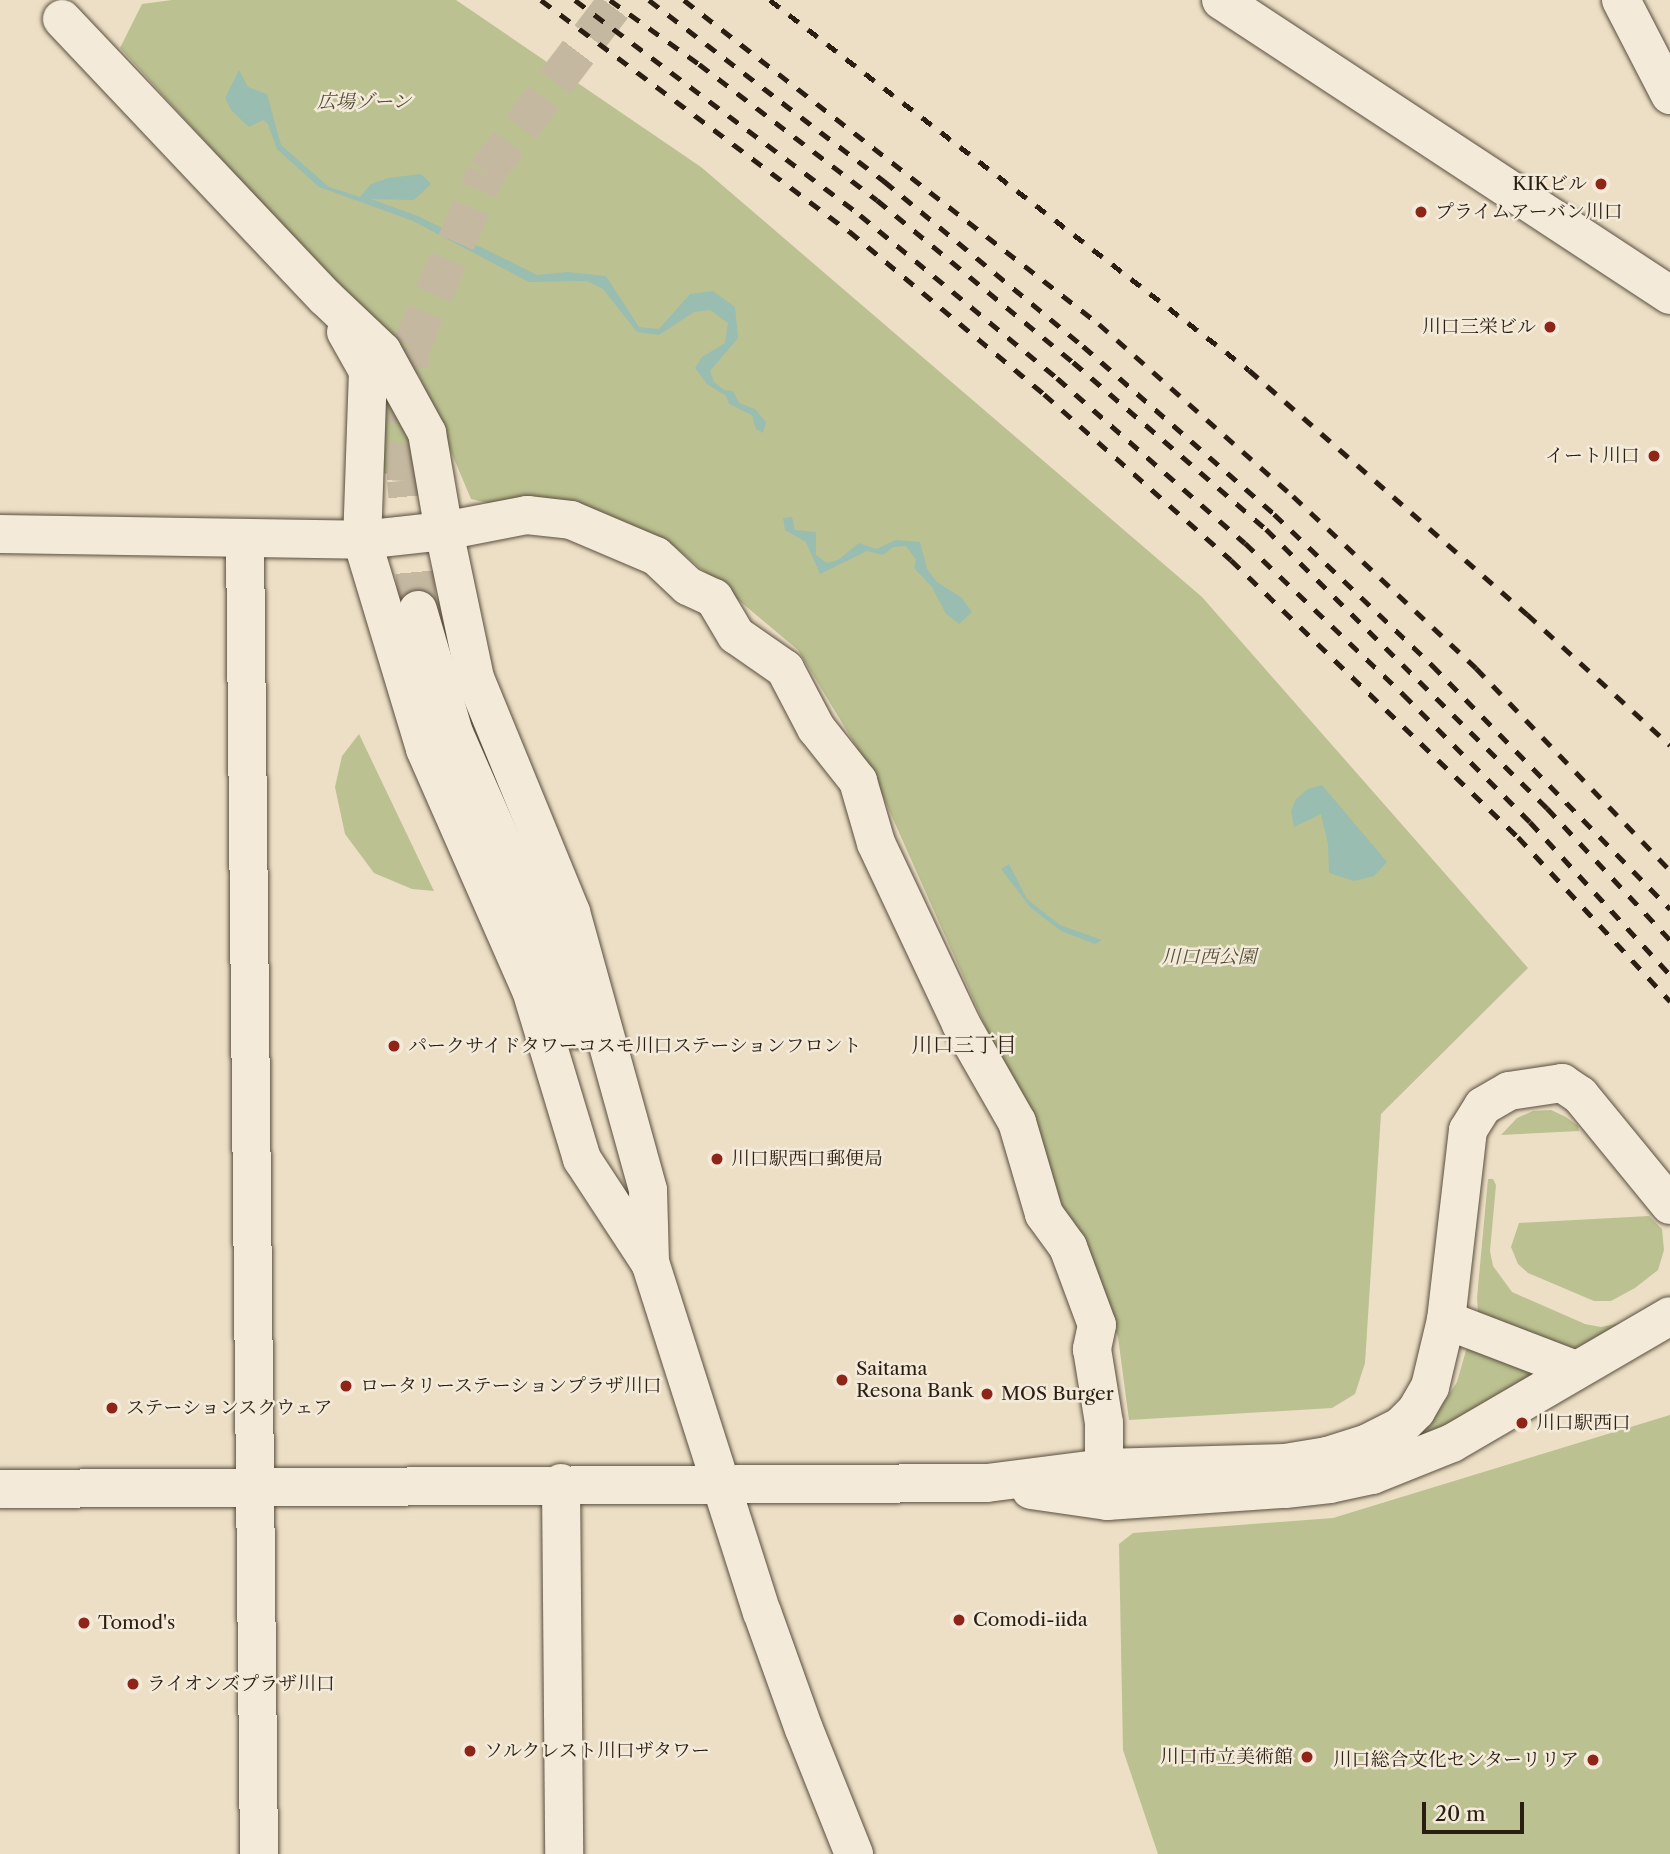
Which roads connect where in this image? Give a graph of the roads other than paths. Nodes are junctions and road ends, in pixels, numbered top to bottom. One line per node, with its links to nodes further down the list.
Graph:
1 (1221, 0): 5 (street)
2 (1622, 0): 4 (street)
3 (53, 10): 6 (street)
4 (1670, 95)
5 (1670, 295)
6 (325, 297): 7 (street); 10 (street)
7 (444, 531): 10 (street); 13 (street); 17 (street)
8 (0, 534): 9 (street)
9 (245, 540): 10 (street); 22 (street)
10 (362, 540): 13 (street)
11 (418, 610): 13 (street)
12 (1670, 1205): 15 (street)
13 (650, 1263): 20 (street)
14 (1670, 1316): 16 (street)
15 (1446, 1321): 16 (street); 17 (street)
16 (1576, 1370): 19 (street)
17 (1104, 1468): 19 (street)
18 (561, 1483): 20 (street); 22 (street); 24 (street)
19 (987, 1483): 20 (street)
20 (720, 1485): 25 (street)
21 (0, 1489): 22 (street)
22 (254, 1490): 23 (street)
23 (259, 1854)
24 (564, 1854)
25 (854, 1854)

